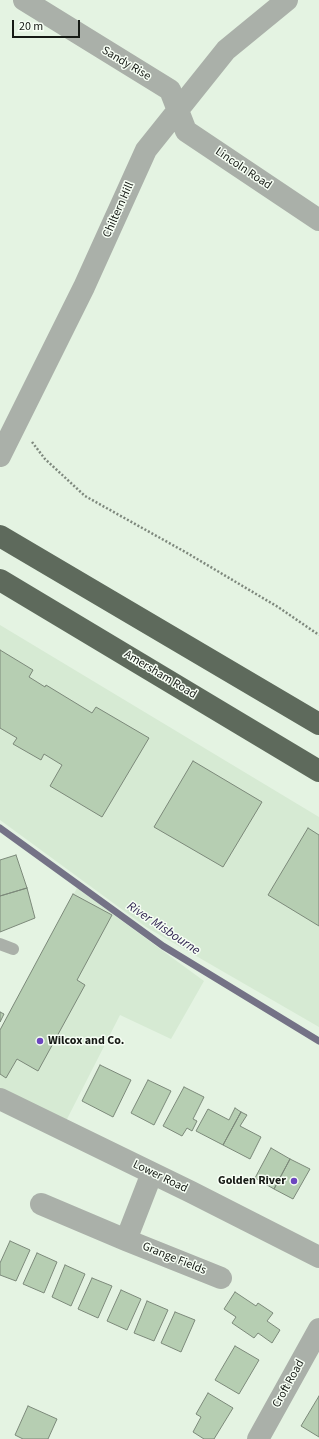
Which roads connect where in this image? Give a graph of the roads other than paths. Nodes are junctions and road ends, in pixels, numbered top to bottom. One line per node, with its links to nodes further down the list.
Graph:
1 (24, 0): 3 (street, Sandy Rise)
2 (287, 0): 3 (street, Chiltern Hill)
3 (178, 109): 4 (street, Lincoln Road); 5 (street, Chiltern Hill)
4 (319, 220)
5 (0, 456)
6 (0, 536): 8 (highway)
7 (0, 580): 9 (highway, Amersham Road)
8 (319, 724)
9 (319, 771)
10 (0, 944): 11 (lane)
11 (13, 949)
12 (0, 1099): 13 (street, Lower Road)
13 (152, 1173): 15 (street, Grange Fields); 16 (street, Lower Road)
14 (41, 1204): 15 (street, Grange Fields)
15 (126, 1240): 17 (street, Grange Fields)
16 (318, 1254)
17 (221, 1278)
18 (319, 1329): 19 (street, Croft Road)
19 (258, 1439)

